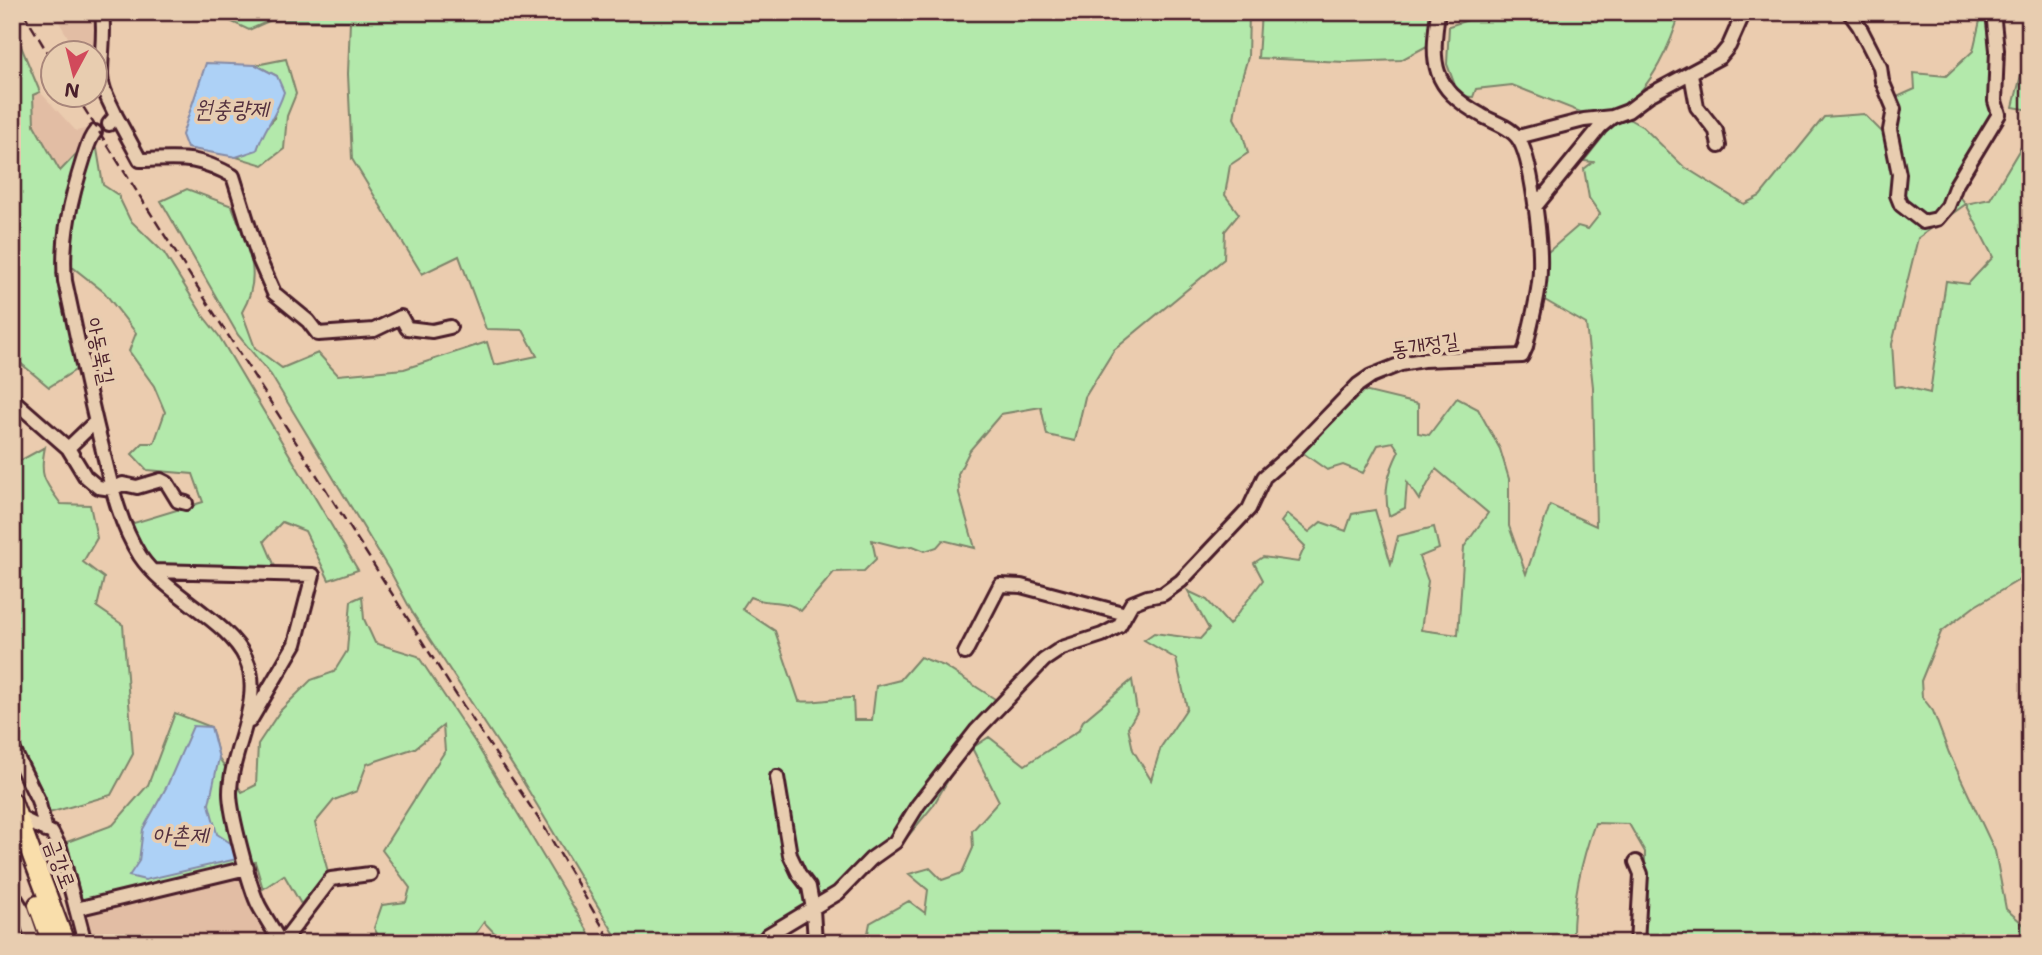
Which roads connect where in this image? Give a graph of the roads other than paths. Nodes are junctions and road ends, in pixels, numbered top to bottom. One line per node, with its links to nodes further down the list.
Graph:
1 (102, 12): 12 (street)
2 (1438, 12): 9 (street)
3 (1744, 12): 6 (street)
4 (1849, 12): 5 (street)
5 (1993, 12)
6 (1691, 74): 7 (street); 10 (street)
7 (1612, 117): 9 (street); 11 (street)
8 (95, 132): 14 (street, 아동북길)
9 (1518, 137): 11 (street, 동개정길)
10 (1720, 146)
11 (1535, 207): 19 (street, 동개정길)
12 (450, 327)
13 (12, 399): 15 (street)
14 (95, 422): 15 (street); 16 (street, 아동북길)
15 (68, 448): 16 (street)
16 (112, 489): 17 (street); 18 (street, 아동북길)
17 (186, 503)
18 (153, 571): 21 (street, 아동북길); 21 (street, 아동북길)
19 (1126, 614): 20 (street); 33 (street, 동개정길)
20 (965, 653)
21 (246, 727): 29 (street, 아동북길)
22 (12, 747): 25 (street)
23 (777, 777): 33 (street)
24 (15, 810): 25 (street); 28 (highway, 금강로)
25 (46, 831): 28 (street); 32 (street)
26 (12, 836): 35 (highway, 금강로)
27 (1636, 862): 41 (street)
28 (36, 866): 36 (highway, 금강로)
29 (247, 867): 32 (street); 38 (street, 아동북길)
30 (370, 874): 38 (street)
31 (12, 893): 34 (street)
32 (76, 909): 37 (street)
33 (813, 909): 39 (street); 40 (street)
34 (34, 943)
35 (52, 943)
36 (65, 943)
37 (85, 943)
38 (281, 943)
39 (762, 943)
40 (815, 943)
41 (1637, 943)

